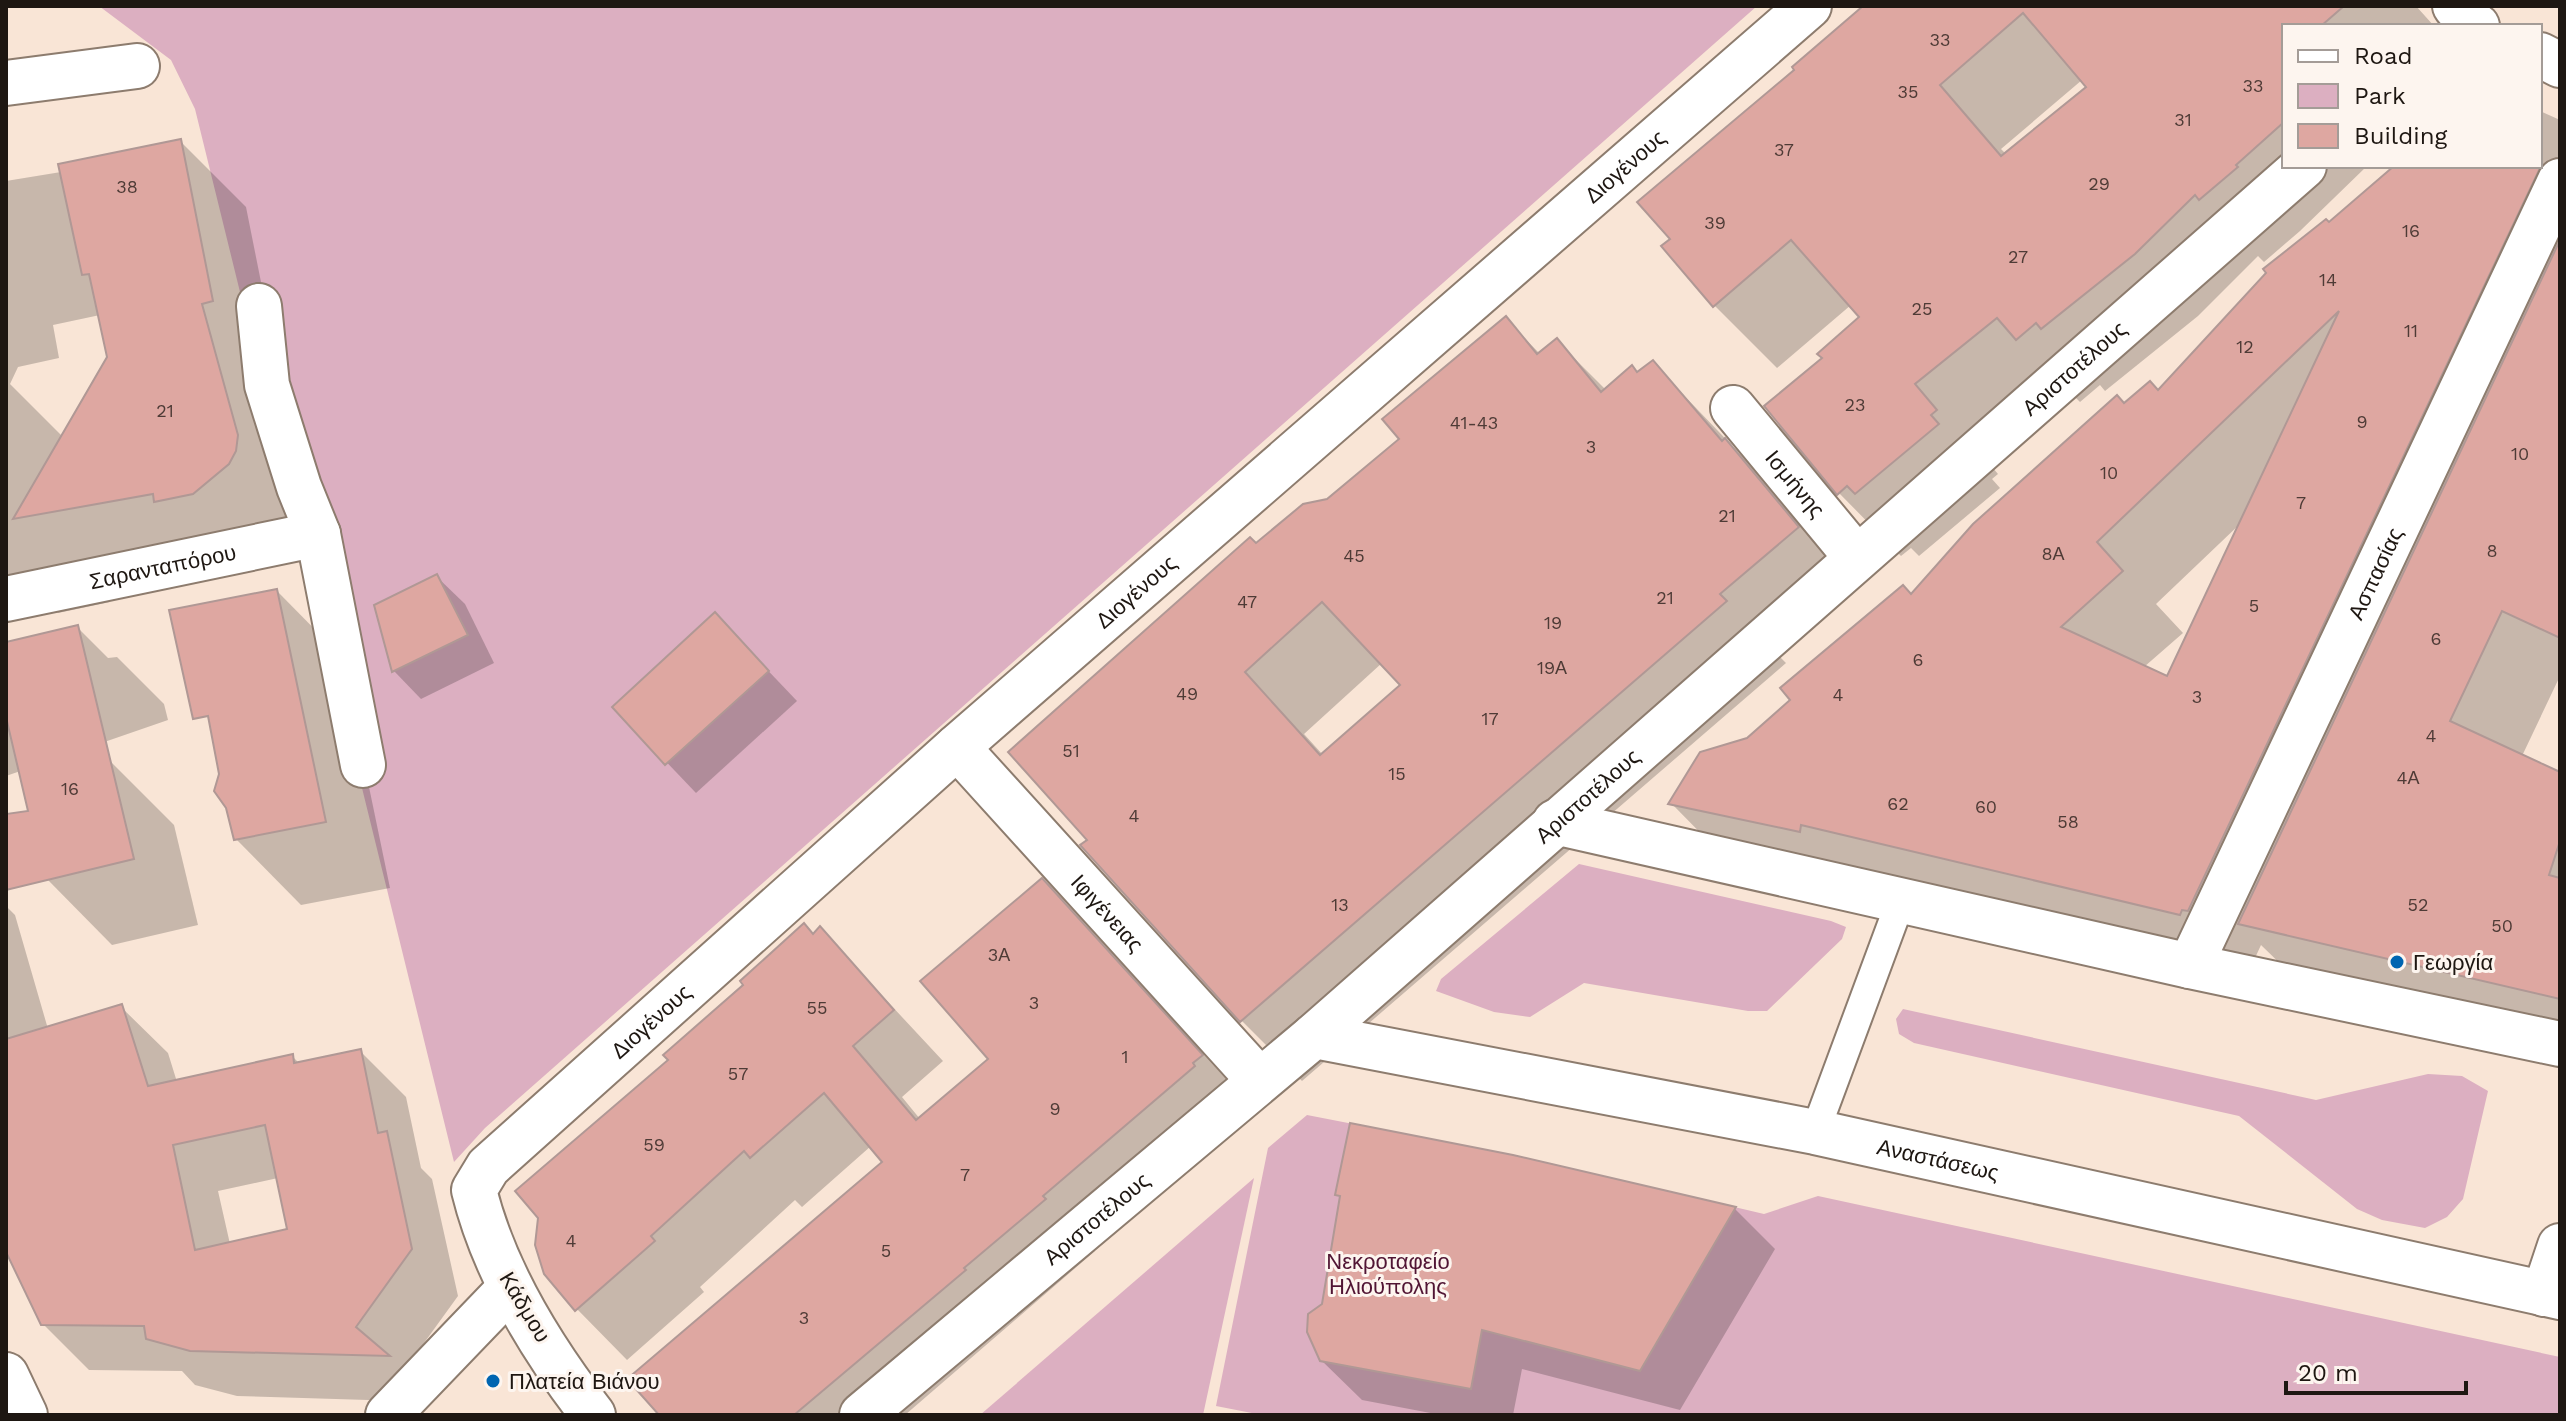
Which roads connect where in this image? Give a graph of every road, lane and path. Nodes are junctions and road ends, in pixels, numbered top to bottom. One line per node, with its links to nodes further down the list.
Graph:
1 (1809, 6): 13 (street, Διογένους)
2 (2542, 56): 3 (street)
3 (2560, 65)
4 (137, 66): 5 (street)
5 (6, 83)
6 (2302, 168): 11 (street, Αριστοτέλους)
7 (2560, 181): 17 (street, Ασπασίας)
8 (259, 306): 10 (street)
9 (1733, 408): 11 (street, Ισμήνης)
10 (318, 534): 12 (street, Σαρανταπόρου); 14 (street)
11 (1857, 558): 15 (street, Αριστοτέλους)
12 (6, 599)
13 (957, 747): 20 (street, Ιφιγένειας); 22 (street, Διογένους)
14 (363, 765)
15 (1555, 822): 16 (street); 18 (street, Αριστοτέλους)
16 (1901, 900): 17 (street); 21 (lane)
17 (2190, 966): 19 (street)
18 (1314, 1036): 20 (street, Αριστοτέλους); 21 (street, Αναστάσεως)
19 (2560, 1044)
20 (1259, 1080): 30 (street, Αριστοτέλους)
21 (1815, 1132): 25 (street, Αναστάσεως)
22 (474, 1190): 24 (street, Κάδμου)
23 (2560, 1246): 25 (street)
24 (510, 1288): 28 (street); 29 (street, Κάδμου)
25 (2552, 1296)
26 (6, 1375): 27 (street)
27 (25, 1415)
28 (388, 1415)
29 (593, 1415)
30 (862, 1415)

